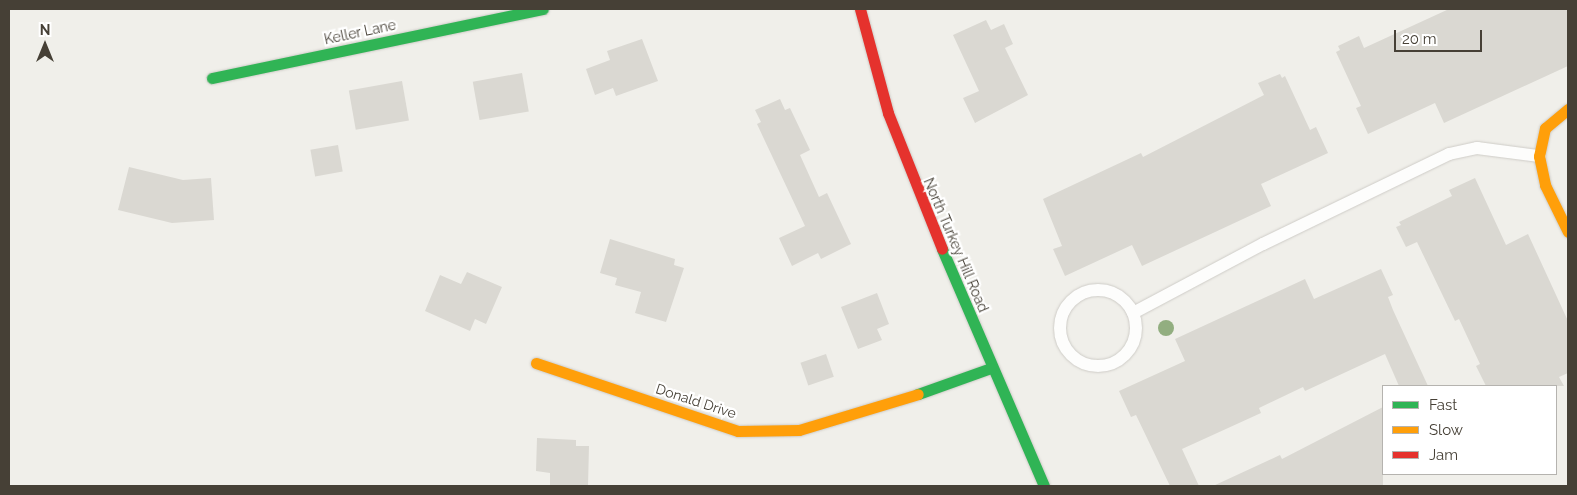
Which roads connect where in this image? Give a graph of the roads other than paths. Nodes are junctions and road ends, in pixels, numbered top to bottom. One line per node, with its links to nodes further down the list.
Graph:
1 (544, 9): 3 (street, Keller Lane)
2 (860, 9): 9 (street, North Turkey Hill Road)
3 (212, 78)
4 (1568, 108): 5 (street)
5 (1539, 156): 6 (street); 7 (lane)
6 (1568, 232)
7 (1133, 313): 7 (lane)
8 (536, 363): 9 (street, Donald Drive)
9 (991, 368): 10 (street, North Turkey Hill Road)
10 (1044, 486)

